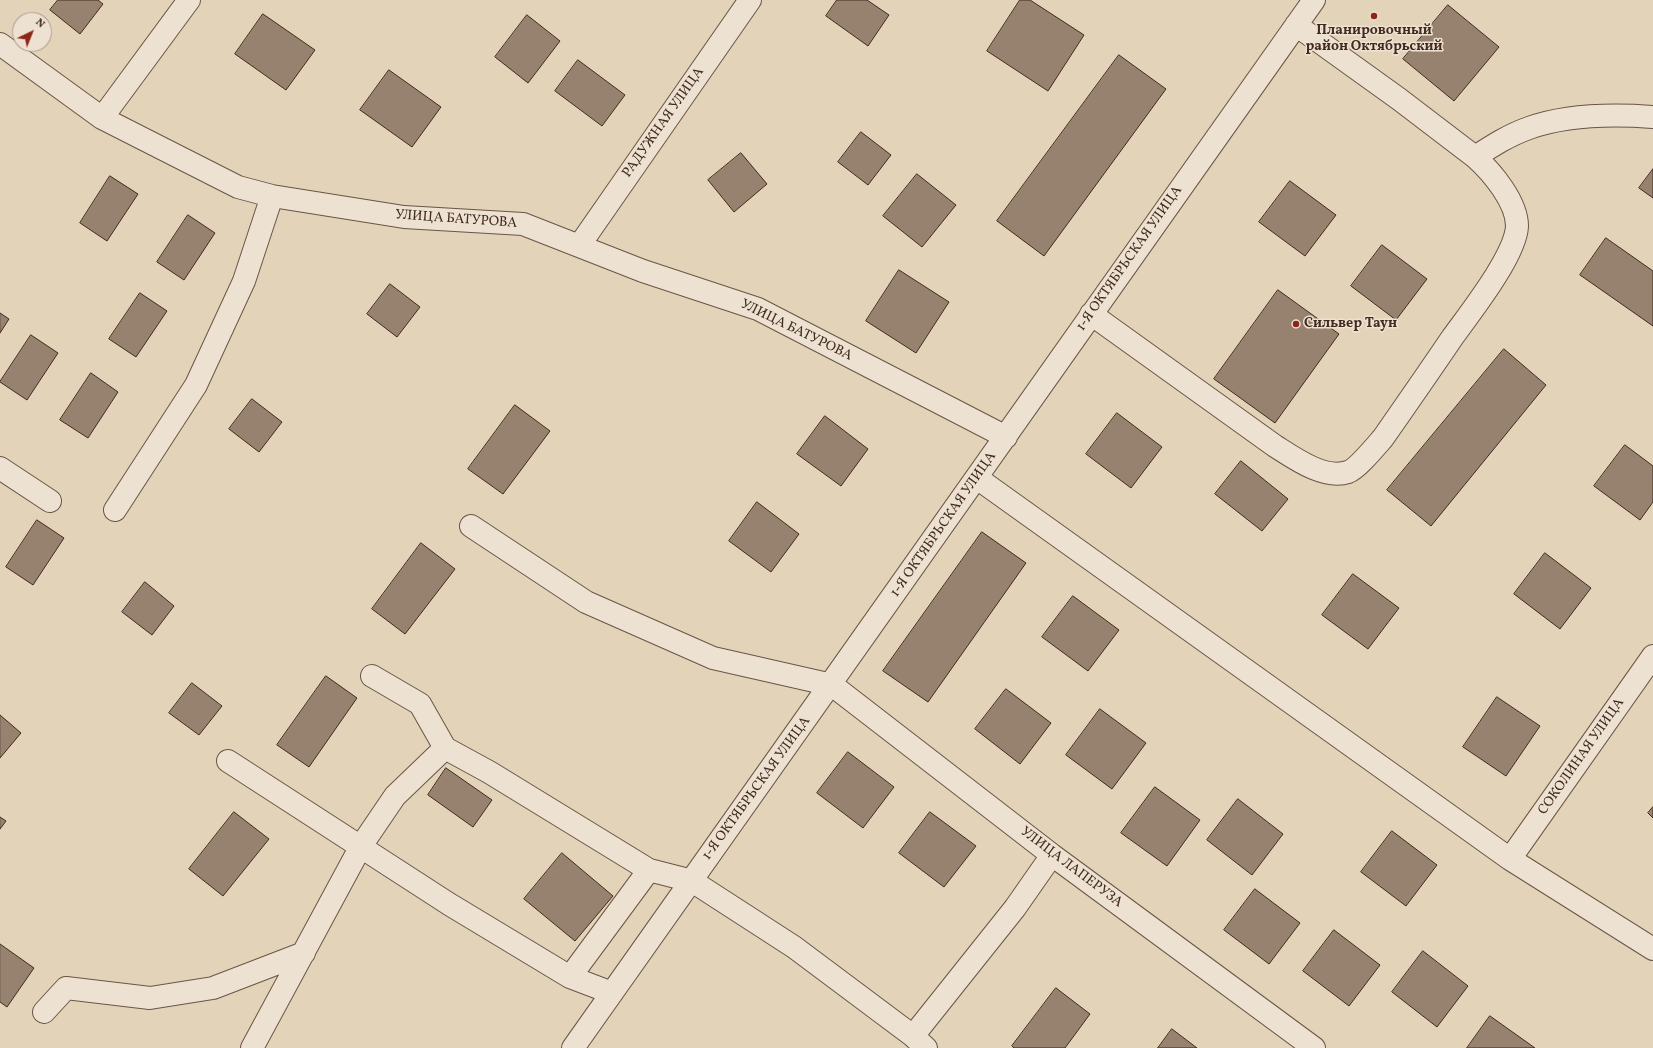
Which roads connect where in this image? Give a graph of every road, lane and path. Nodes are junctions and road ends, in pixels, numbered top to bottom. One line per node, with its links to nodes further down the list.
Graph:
1 (188, 0): 7 (street)
2 (750, 0): 10 (street, РАДУЖНАЯ УЛИЦА)
3 (1314, 0): 4 (street, 1-Я ОКТЯБРЬСКАЯ УЛИЦА)
4 (1296, 26): 8 (street); 11 (street, 1-Я ОКТЯБРЬСКАЯ УЛИЦА)
5 (0, 44): 7 (street, УЛИЦА БАТУРОВА)
6 (1653, 117): 8 (street)
7 (102, 118): 9 (street, УЛИЦА БАТУРОВА)
8 (1475, 157): 11 (street)
9 (272, 196): 10 (street, УЛИЦА БАТУРОВА); 16 (street)
10 (579, 246): 12 (street, УЛИЦА БАТУРОВА)
11 (1091, 314): 12 (street, 1-Я ОКТЯБРЬСКАЯ УЛИЦА)
12 (1006, 437): 14 (street, 1-Я ОКТЯБРЬСКАЯ УЛИЦА)
13 (0, 468): 15 (street)
14 (977, 478): 20 (street, 1-Я ОКТЯБРЬСКАЯ УЛИЦА); 25 (street)
15 (50, 501)
16 (115, 510)
17 (471, 526): 20 (street)
18 (1653, 656): 25 (street, СОКОЛИНАЯ УЛИЦА)
19 (372, 676): 21 (street)
20 (832, 685): 24 (street, УЛИЦА ЛАПЕРУЗА); 27 (street, 1-Я ОКТЯБРЬСКАЯ УЛИЦА)
21 (445, 748): 23 (street); 26 (street)
22 (228, 761): 23 (street)
23 (361, 846): 29 (street); 30 (street)
24 (1052, 855): 33 (street); 36 (street, УЛИЦА ЛАПЕРУЗА)
25 (1510, 859): 28 (street)
26 (649, 870): 27 (street); 30 (street)
27 (692, 881): 31 (street, 1-Я ОКТЯБРЬСКАЯ УЛИЦА); 33 (street)
28 (1653, 948)
29 (304, 953): 32 (street); 34 (street)
30 (570, 977): 31 (street)
31 (612, 993): 35 (street, 1-Я ОКТЯБРЬСКАЯ УЛИЦА)
32 (44, 1012)
33 (919, 1042)
34 (252, 1048)
35 (573, 1048)
36 (1314, 1048)

